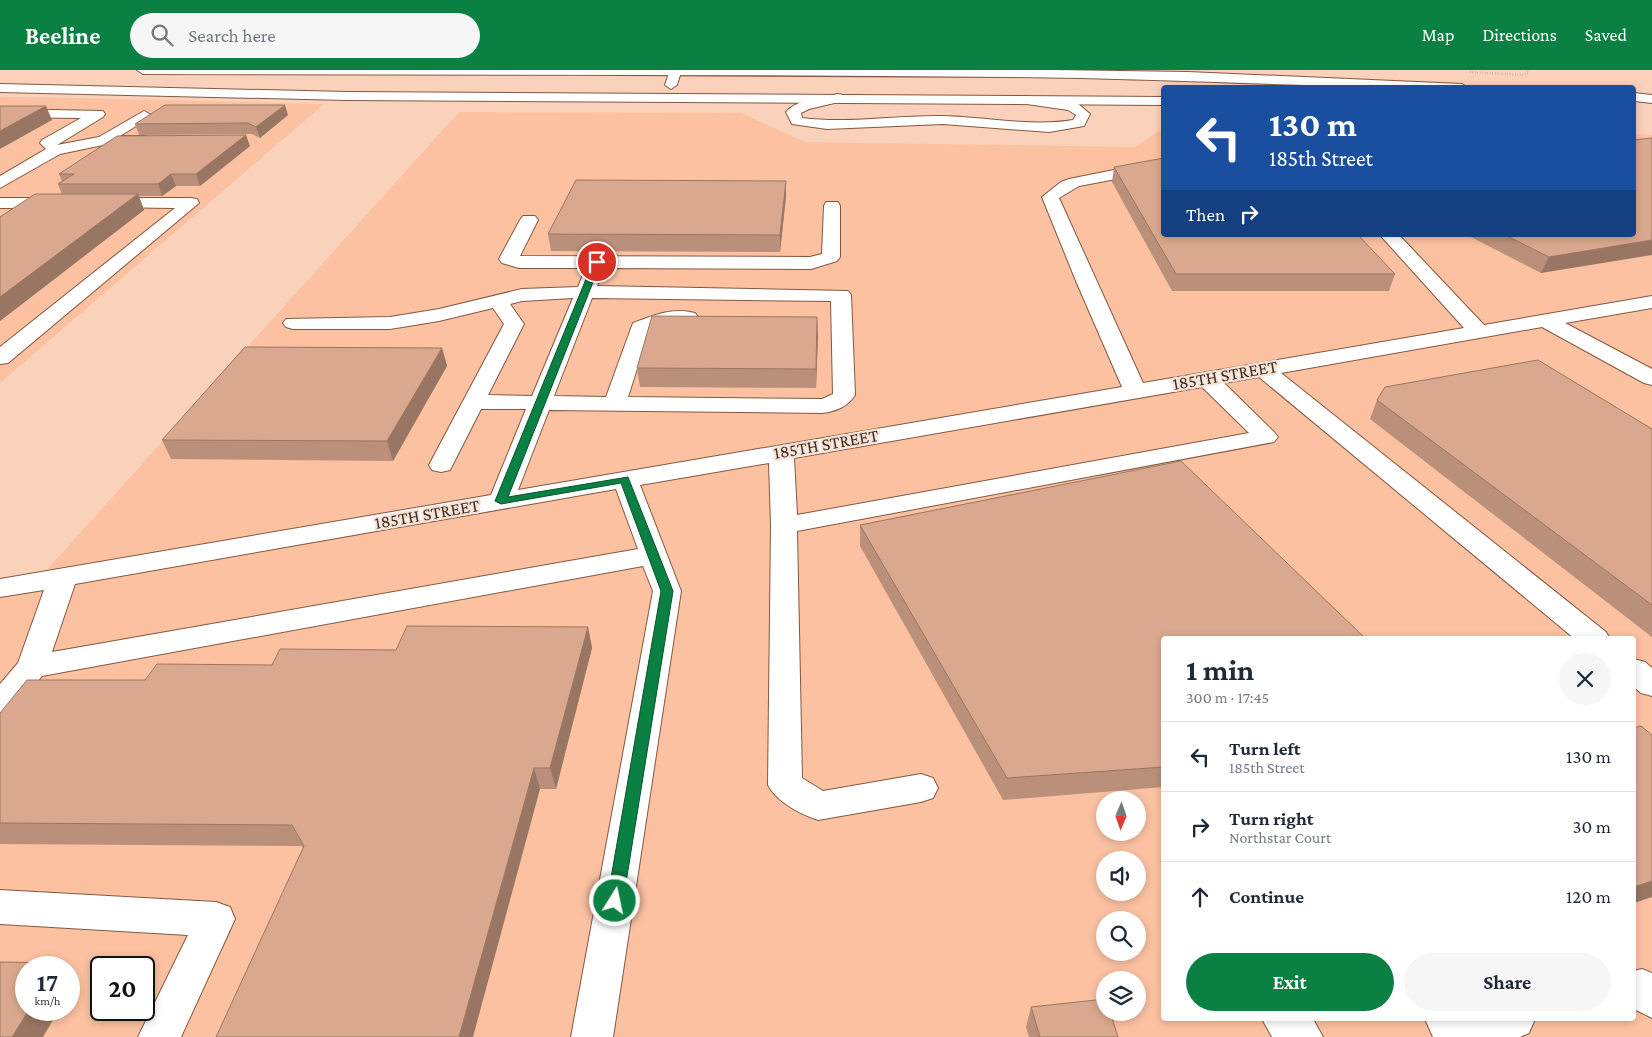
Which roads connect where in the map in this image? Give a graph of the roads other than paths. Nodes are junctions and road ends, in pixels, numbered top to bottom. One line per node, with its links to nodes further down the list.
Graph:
1 (143, 70): 2 (main road)
2 (675, 72): 4 (main road); 5 (main road)
3 (0, 81): 4 (main road)
4 (671, 85): 7 (main road)
5 (1394, 85)
6 (0, 88): 9 (main road)
7 (1161, 88)
8 (1636, 97): 11 (main road)
9 (838, 98): 10 (main road); 18 (main road)
10 (1024, 99): 12 (main road); 13 (main road)
11 (1652, 99)
12 (1161, 101)
13 (1072, 106): 18 (main road); 20 (main road)
14 (1636, 110): 15 (main road)
15 (1652, 112)
16 (0, 113): 23 (main road)
17 (144, 115): 22 (main road)
18 (797, 121): 19 (main road)
19 (898, 136)
20 (974, 137)
21 (163, 140): 22 (main road)
22 (103, 141): 23 (main road)
23 (48, 154): 24 (main road); 26 (main road)
24 (94, 158)
25 (1161, 166): 47 (main road)
26 (0, 184)
27 (0, 203): 28 (main road)
28 (26, 203): 30 (main road); 43 (main road)
29 (832, 206): 33 (main road)
30 (0, 220)
31 (529, 220): 33 (main road)
32 (1391, 237): 42 (main road)
33 (597, 262): 34 (main road)
34 (584, 292): 35 (main road); 36 (main road); 49 (main road)
35 (673, 293): 38 (main road); 50 (main road)
36 (498, 301): 41 (main road); 48 (main road)
37 (1652, 302): 40 (main road, 185TH STREET)
38 (666, 317): 39 (main road); 50 (main road)
39 (705, 318)
40 (1544, 320): 42 (main road, 185TH STREET); 46 (main road)
41 (293, 323)
42 (1478, 331): 44 (main road, 185TH STREET)
43 (0, 358)
44 (1262, 368): 45 (main road, 185TH STREET); 59 (main road)
45 (1206, 378): 47 (main road, 185TH STREET); 55 (main road)
46 (1652, 378)
47 (1135, 390): 51 (main road, 185TH STREET)
48 (473, 402): 49 (main road); 52 (main road)
49 (539, 403): 50 (main road); 54 (main road)
50 (614, 403)
51 (781, 452): 53 (main road, 185TH STREET); 55 (main road)
52 (441, 465)
53 (625, 480): 54 (main road, 185TH STREET); 56 (main road)
54 (501, 501): 57 (main road, 185TH STREET)
55 (784, 525): 64 (main road)
56 (654, 555): 60 (main road); 70 (main road)
57 (63, 578): 58 (main road, 185TH STREET); 60 (main road)
58 (0, 588)
59 (1591, 636)
60 (32, 667): 63 (main road)
61 (1636, 672): 62 (main road)
62 (1652, 685)
63 (0, 706)
64 (921, 788)
65 (0, 907): 69 (main road)
66 (1285, 1021): 71 (main road)
67 (1447, 1021): 68 (main road)
68 (1506, 1021)
69 (159, 1037)
70 (592, 1037)
71 (1302, 1037)

